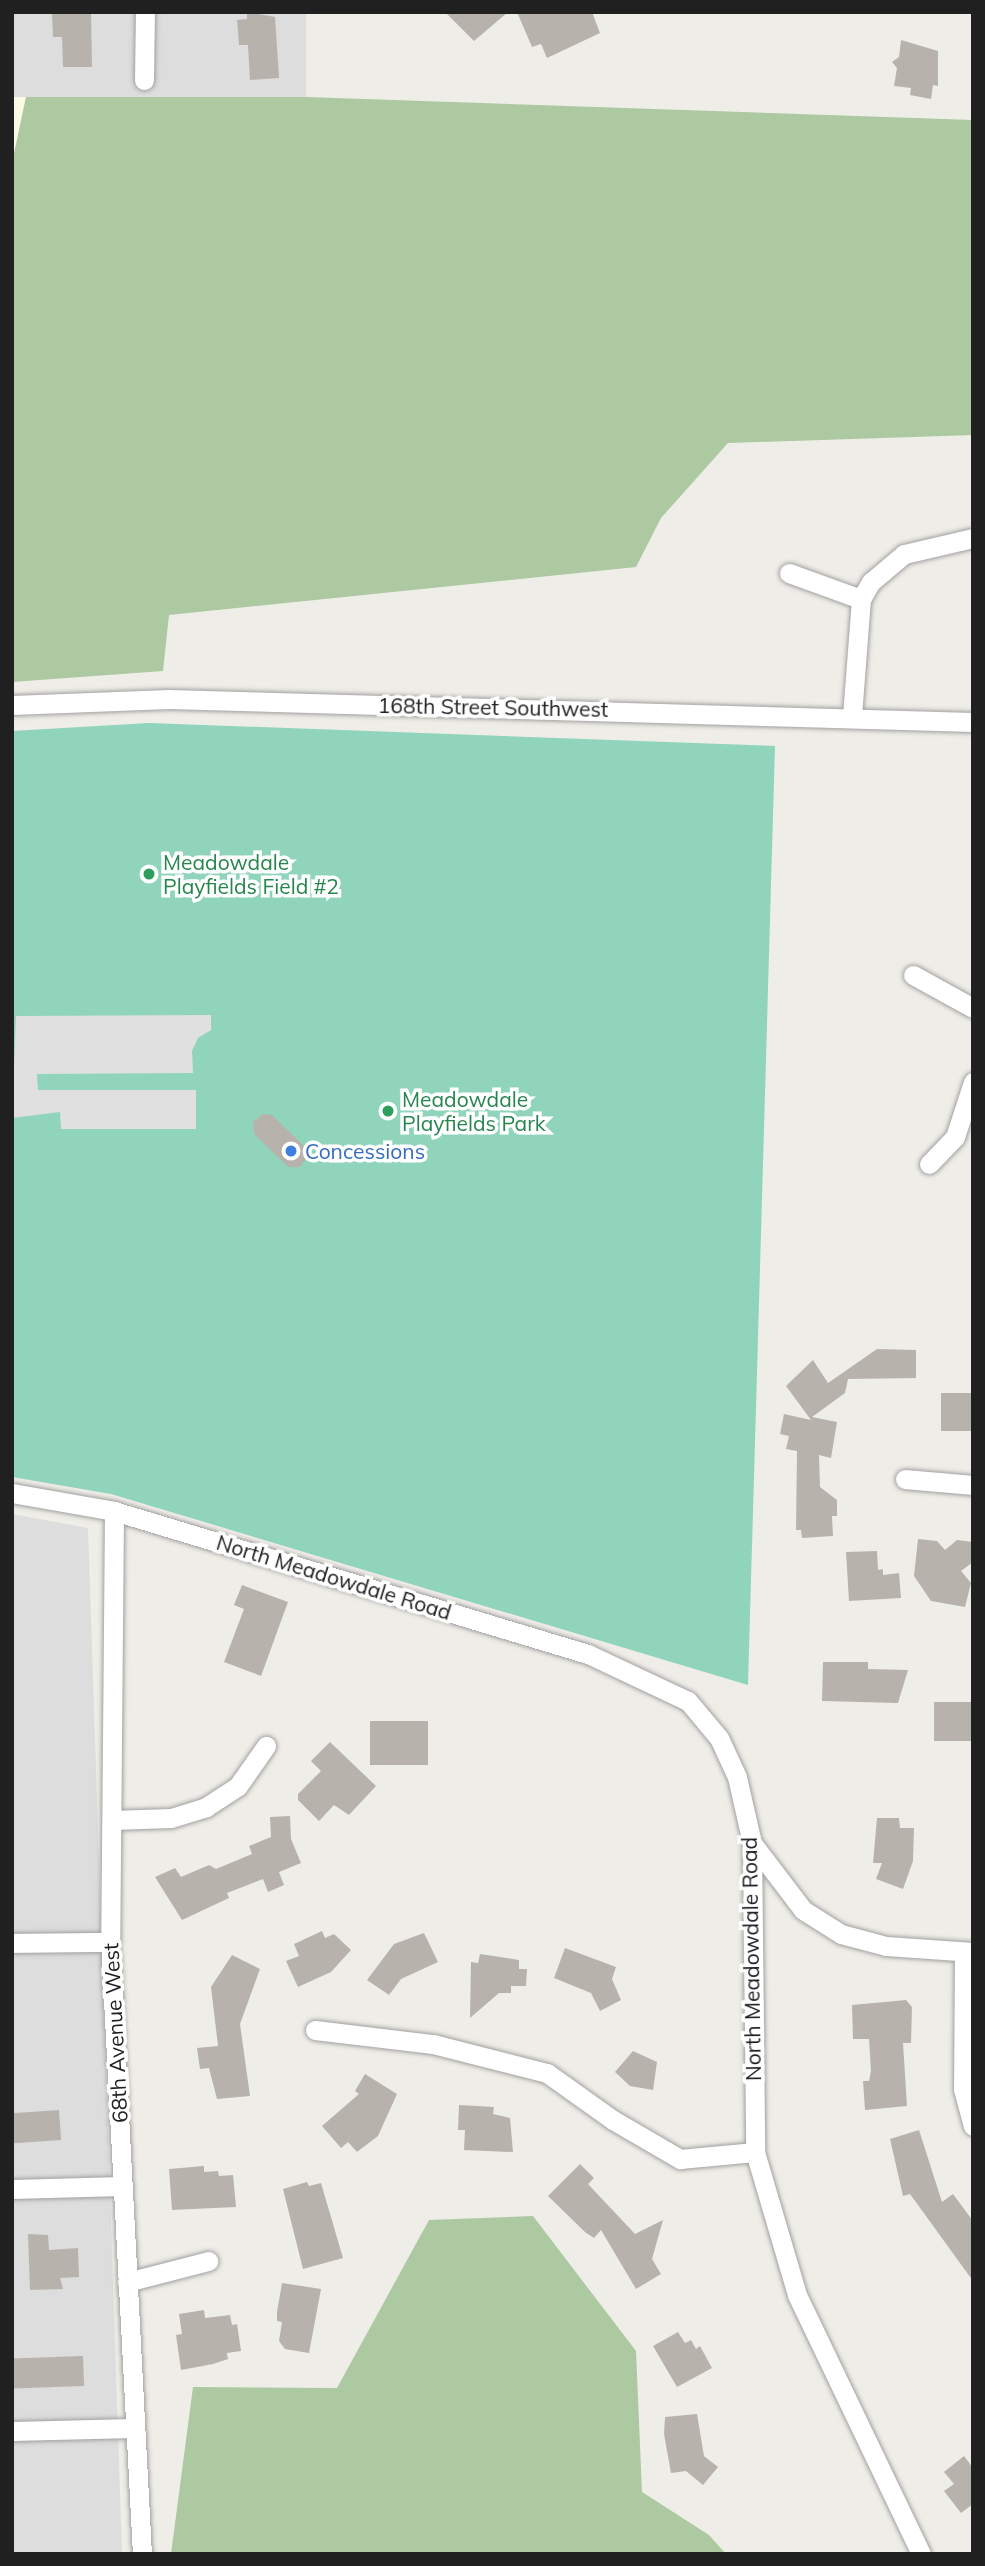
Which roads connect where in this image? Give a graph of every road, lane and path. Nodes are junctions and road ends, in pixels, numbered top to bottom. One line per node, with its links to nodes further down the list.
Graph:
1 (145, 12): 2 (street)
2 (144, 80)
3 (973, 538): 5 (street)
4 (789, 573): 5 (street)
5 (861, 599): 7 (street)
6 (12, 705): 7 (street, 168th Street Southwest)
7 (852, 716): 8 (street, 168th Street Southwest)
8 (973, 722)
9 (913, 975): 10 (street)
10 (973, 1008)
11 (973, 1083): 12 (street)
12 (929, 1164)
13 (905, 1479): 14 (street)
14 (973, 1485)
15 (12, 1493): 16 (street, North Meadowdale Road)
16 (114, 1511): 18 (street, 68th Avenue West); 19 (street, North Meadowdale Road)
17 (266, 1746): 18 (street)
18 (112, 1820): 20 (street, 68th Avenue West)
19 (751, 1843): 22 (street); 25 (street, North Meadowdale Road)
20 (110, 1942): 21 (street); 26 (street, 68th Avenue West)
21 (12, 1943)
22 (969, 1952): 24 (street)
23 (315, 2030): 25 (street)
24 (973, 2126)
25 (755, 2152): 33 (street, North Meadowdale Road)
26 (122, 2186): 27 (street); 29 (street, 68th Avenue West)
27 (12, 2189)
28 (208, 2261): 29 (street)
29 (127, 2282): 30 (street, 68th Avenue West)
30 (134, 2428): 31 (street); 32 (street, 68th Avenue West)
31 (12, 2431)
32 (142, 2554)
33 (921, 2554)

